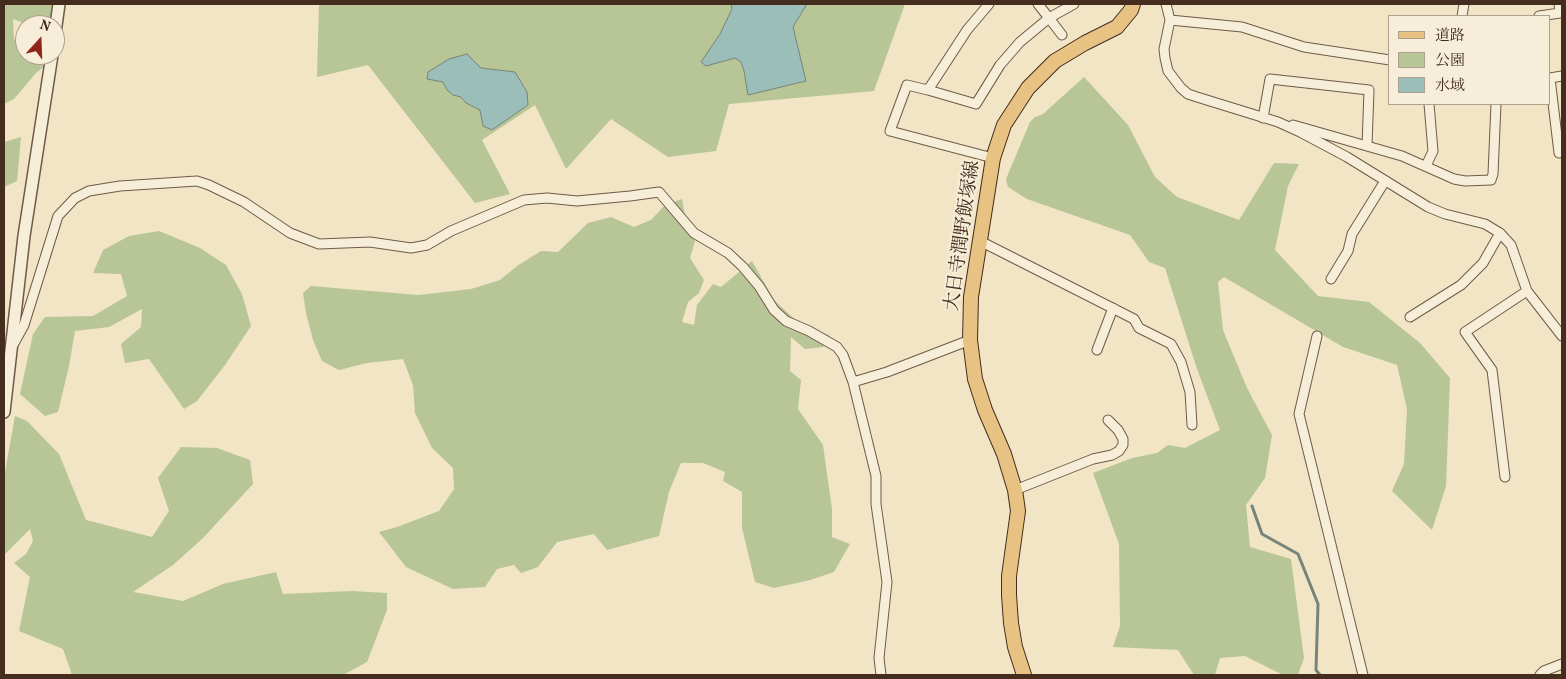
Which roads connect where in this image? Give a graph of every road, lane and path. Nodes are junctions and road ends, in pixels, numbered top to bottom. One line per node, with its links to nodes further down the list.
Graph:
1 (989, 4): 14 (street)
2 (1038, 4): 8 (street)
3 (1074, 4): 8 (street)
4 (1133, 4): 21 (main road, 大日寺潤野飯塚線)
5 (1166, 4): 9 (street)
6 (1559, 4): 7 (street)
7 (1546, 15)
8 (1049, 18): 10 (street); 14 (street)
9 (1170, 20): 11 (street); 17 (street)
10 (1062, 35)
11 (1388, 60)
12 (50, 65): 34 (street)
13 (1551, 86): 20 (street)
14 (928, 90): 21 (street)
15 (1430, 105): 22 (street)
16 (1496, 105): 22 (street)
17 (1263, 118): 18 (street); 19 (street)
18 (1278, 122): 19 (street); 23 (street)
19 (1368, 146): 22 (street)
20 (1559, 153)
21 (993, 158): 25 (main road, 大日寺潤野飯塚線)
22 (1426, 166)
23 (1386, 181): 24 (street); 26 (street)
24 (1500, 233): 27 (street); 29 (street)
25 (980, 241): 28 (street); 32 (main road, 大日寺潤野飯塚線)
26 (1332, 279)
27 (1527, 291): 31 (street); 39 (street)
28 (1114, 308): 33 (street); 38 (street)
29 (1410, 317)
30 (1317, 336): 44 (street)
31 (1562, 336)
32 (970, 340): 35 (street); 40 (main road, 大日寺潤野飯塚線)
33 (1097, 350)
34 (10, 352): 35 (street); 36 (street)
35 (853, 382): 42 (street)
36 (4, 412)
37 (1108, 420): 40 (street)
38 (1192, 425)
39 (1505, 478)
40 (1014, 490): 43 (main road, 大日寺潤野飯塚線)
41 (1562, 664): 45 (street)
42 (881, 675)
43 (1024, 675)
44 (1363, 675)
45 (1540, 675)

